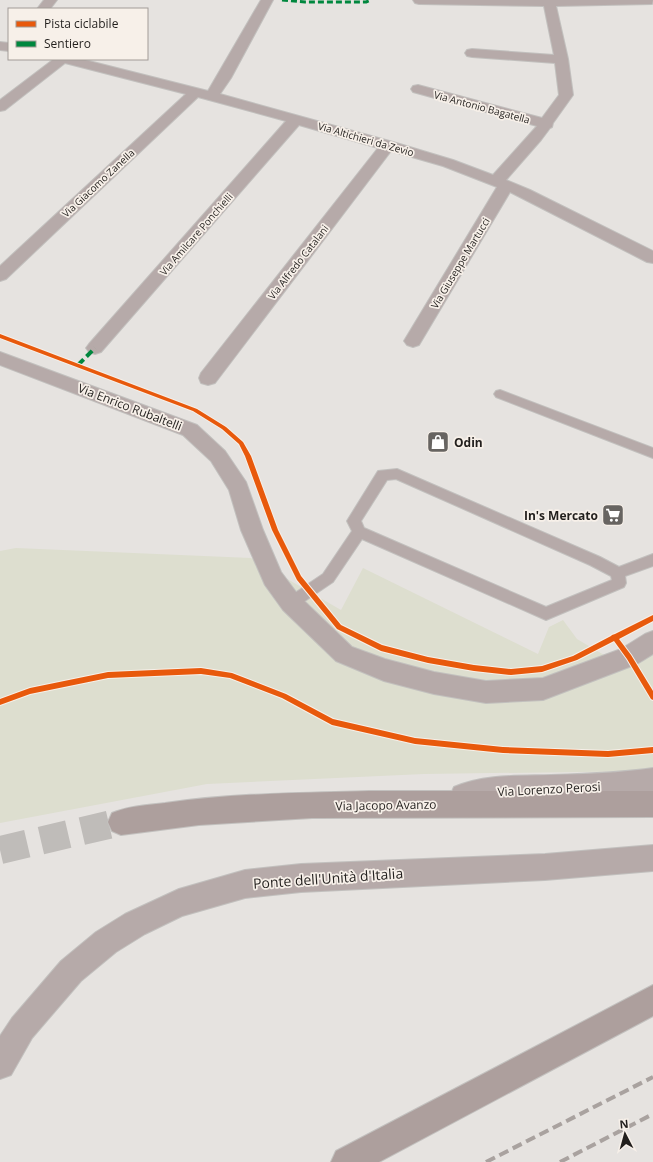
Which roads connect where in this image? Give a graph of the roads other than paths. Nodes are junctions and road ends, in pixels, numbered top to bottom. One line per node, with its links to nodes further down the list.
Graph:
1 (51, 0): 6 (street)
2 (267, 0): 13 (street)
3 (419, 0): 5 (street)
4 (652, 0): 5 (street)
5 (549, 1): 8 (street, Via Antonio Bagatella)
6 (44, 8)
7 (472, 53): 8 (street)
8 (561, 59): 16 (street, Via Antonio Bagatella)
9 (63, 60): 14 (street)
10 (68, 60): 12 (street, Via Altichieri da Zevio)
11 (418, 89): 16 (street, Via Antonio Bagatella)
12 (196, 92): 13 (street, Via Altichieri da Zevio); 20 (street, Via Giacomo Zanella)
13 (212, 96): 15 (street, Via Altichieri da Zevio)
14 (0, 106)
15 (296, 119): 17 (street, Via Altichieri da Zevio); 22 (street, Via Amilcare Ponchielli)
16 (547, 124): 18 (street, Via Antonio Bagatella)
17 (388, 145): 18 (street, Via Altichieri da Zevio); 24 (street, Via Alfredo Catalani)
18 (502, 183): 19 (street, Via Altichieri da Zevio); 21 (street, Via Giuseppe Martucci)
19 (653, 258)
20 (0, 275)
21 (413, 341)
22 (95, 348)
23 (0, 358): 30 (street, Via Enrico Rubaltelli)
24 (208, 378)
25 (500, 394): 26 (lane)
26 (653, 453)
27 (360, 532): 29 (lane); 29 (lane); 30 (lane)
28 (653, 560): 29 (lane)
29 (618, 573)
30 (291, 603): 31 (street, Via Enrico Rubaltelli)
31 (653, 641)
32 (653, 781): 33 (street, Via Lorenzo Perosi)
33 (422, 804): 34 (main road, Via Jacopo Avanzo); 35 (main road, Via Jacopo Avanzo)
34 (653, 804)
35 (121, 822)
36 (653, 858): 38 (street, Ponte dell'Unità d'Italia)
37 (653, 1000): 39 (main road)
38 (0, 1064)
39 (347, 1162)

